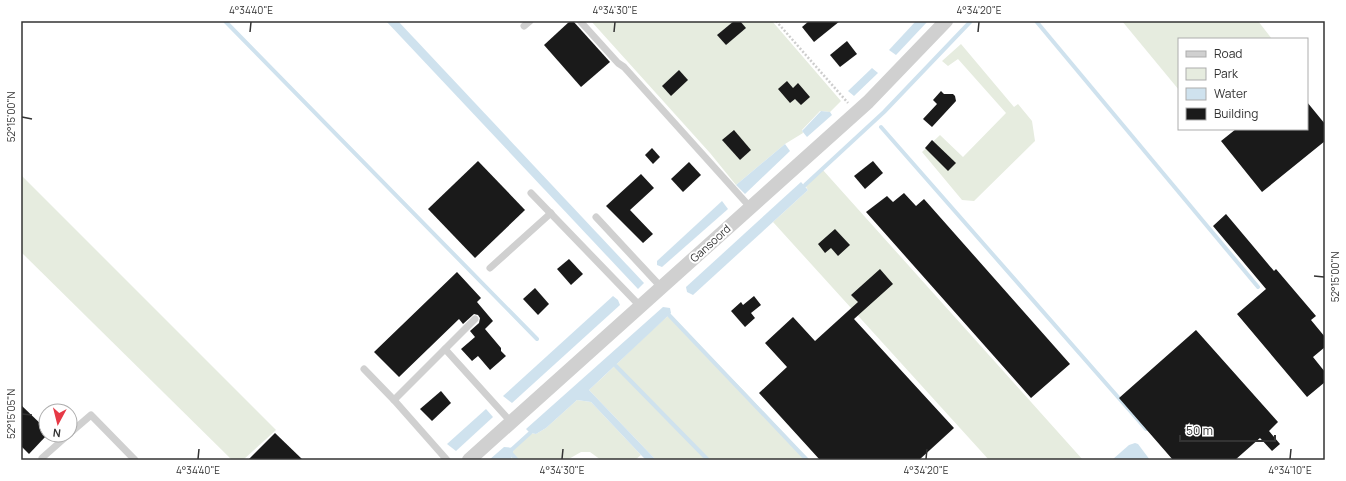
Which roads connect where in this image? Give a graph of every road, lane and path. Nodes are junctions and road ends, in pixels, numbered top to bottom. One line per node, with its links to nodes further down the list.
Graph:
1 (530, 21): 5 (lane)
2 (580, 21): 8 (lane)
3 (776, 21): 6 (path)
4 (946, 21): 6 (street, Gansoord)
5 (524, 26)
6 (856, 112): 8 (street, Gansoord)
7 (531, 192): 9 (lane)
8 (750, 207): 12 (street, Gansoord)
9 (551, 213): 11 (lane); 13 (lane)
10 (596, 217): 12 (lane)
11 (490, 268)
12 (661, 288): 13 (street, Gansoord)
13 (640, 306): 18 (street, Gansoord)
14 (475, 319): 15 (lane)
15 (445, 348): 17 (lane); 18 (lane)
16 (364, 369): 17 (lane)
17 (394, 400): 23 (lane)
18 (511, 422): 24 (street, Gansoord)
19 (78, 426): 22 (lane)
20 (59, 443): 21 (lane)
21 (42, 458)
22 (135, 460)
23 (447, 460)
24 (469, 460)

